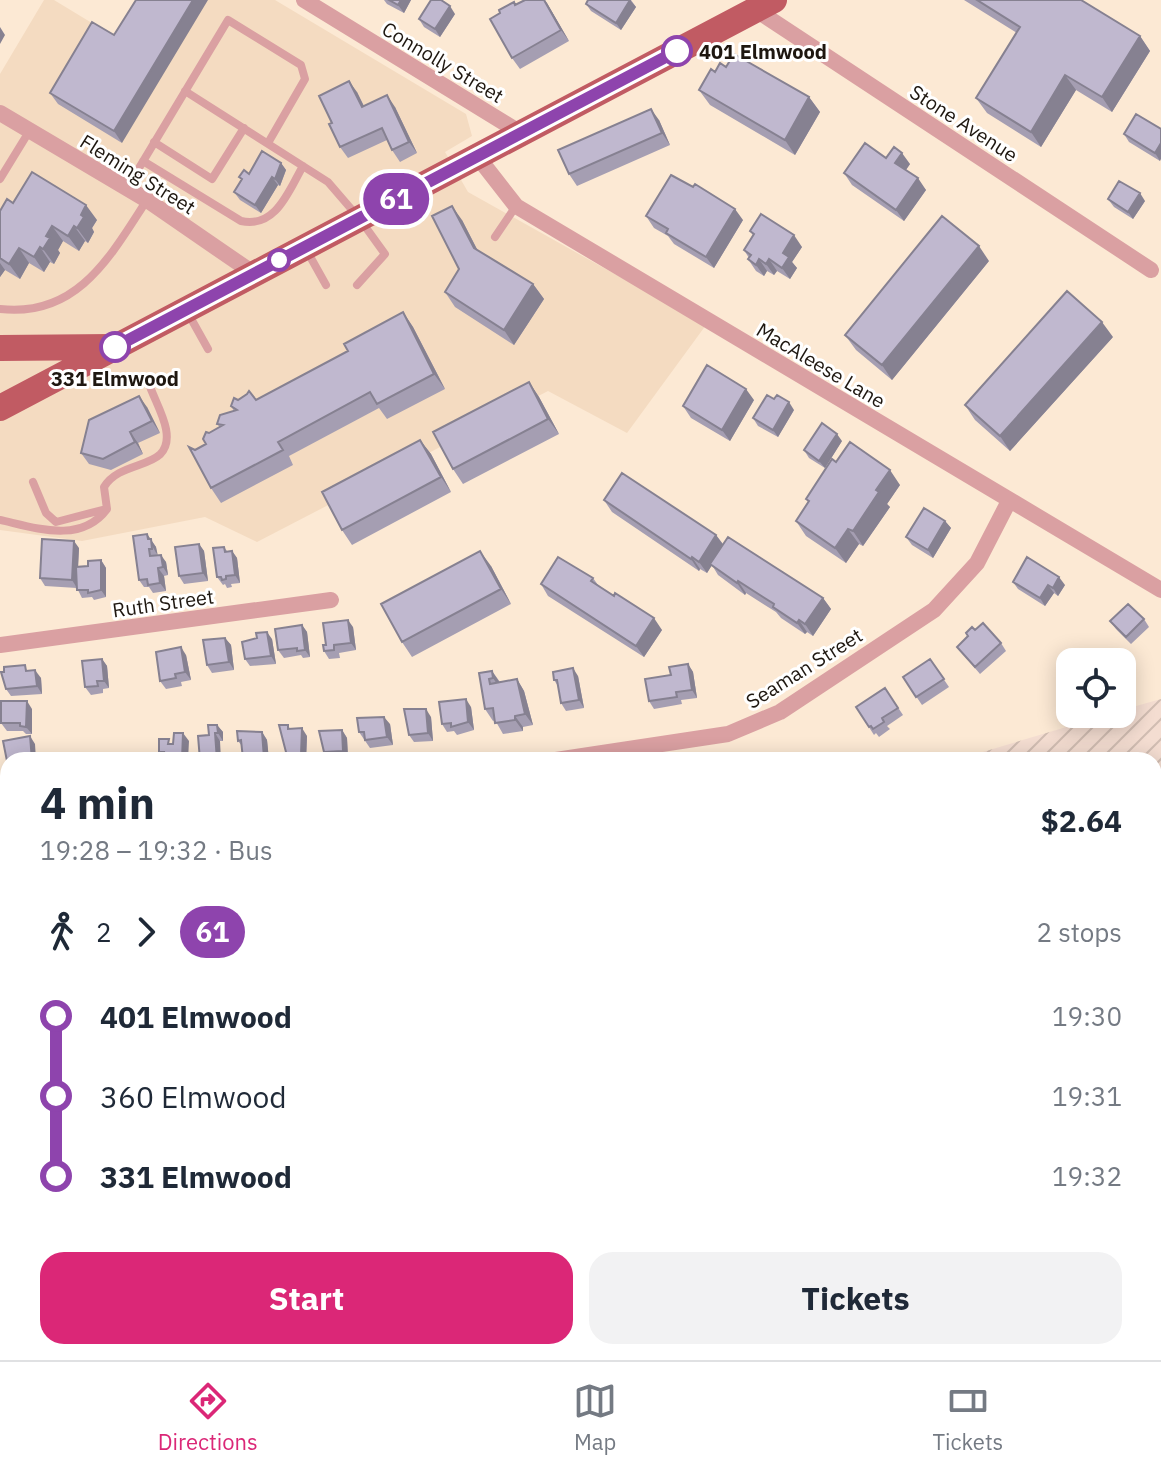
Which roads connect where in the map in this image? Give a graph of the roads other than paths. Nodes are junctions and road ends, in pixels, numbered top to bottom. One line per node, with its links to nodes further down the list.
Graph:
1 (304, 0): 7 (street, Connolly Street)
2 (765, 5): 7 (main road); 20 (street, Stone Avenue)
3 (185, 91): 5 (lane); 8 (lane); 9 (lane)
4 (0, 113): 6 (street, Fleming Street)
5 (244, 128): 8 (lane); 9 (lane)
6 (30, 130): 13 (lane); 14 (street, Fleming Street)
7 (521, 133): 10 (main road)
8 (154, 142): 11 (lane)
9 (268, 143): 12 (lane)
10 (477, 156): 16 (street, MacAleese Lane); 17 (main road)
11 (143, 161): 12 (lane); 14 (lane)
12 (303, 166): 17 (lane)
13 (0, 179)
14 (127, 188): 15 (street, Fleming Street)
15 (147, 200): 21 (street, Fleming Street); 24 (lane)
16 (516, 206): 18 (lane); 32 (street, MacAleese Lane)
17 (359, 218): 19 (main road); 23 (lane)
18 (495, 237)
19 (305, 246): 21 (main road); 22 (lane)
20 (1151, 270)
21 (253, 273): 25 (main road)
22 (326, 285)
23 (357, 285)
24 (0, 309)
25 (186, 309): 26 (main road); 28 (lane)
26 (115, 347): 27 (main road); 30 (main road)
27 (0, 348)
28 (208, 349)
29 (148, 381): 33 (lane)
30 (0, 408)
31 (33, 482): 33 (lane)
32 (1009, 501): 35 (street, MacAleese Lane); 38 (street, Seaman Street)
33 (107, 509): 34 (lane)
34 (0, 520)
35 (1161, 590)
36 (331, 600): 37 (street, Ruth Street)
37 (0, 645)
38 (609, 752)

